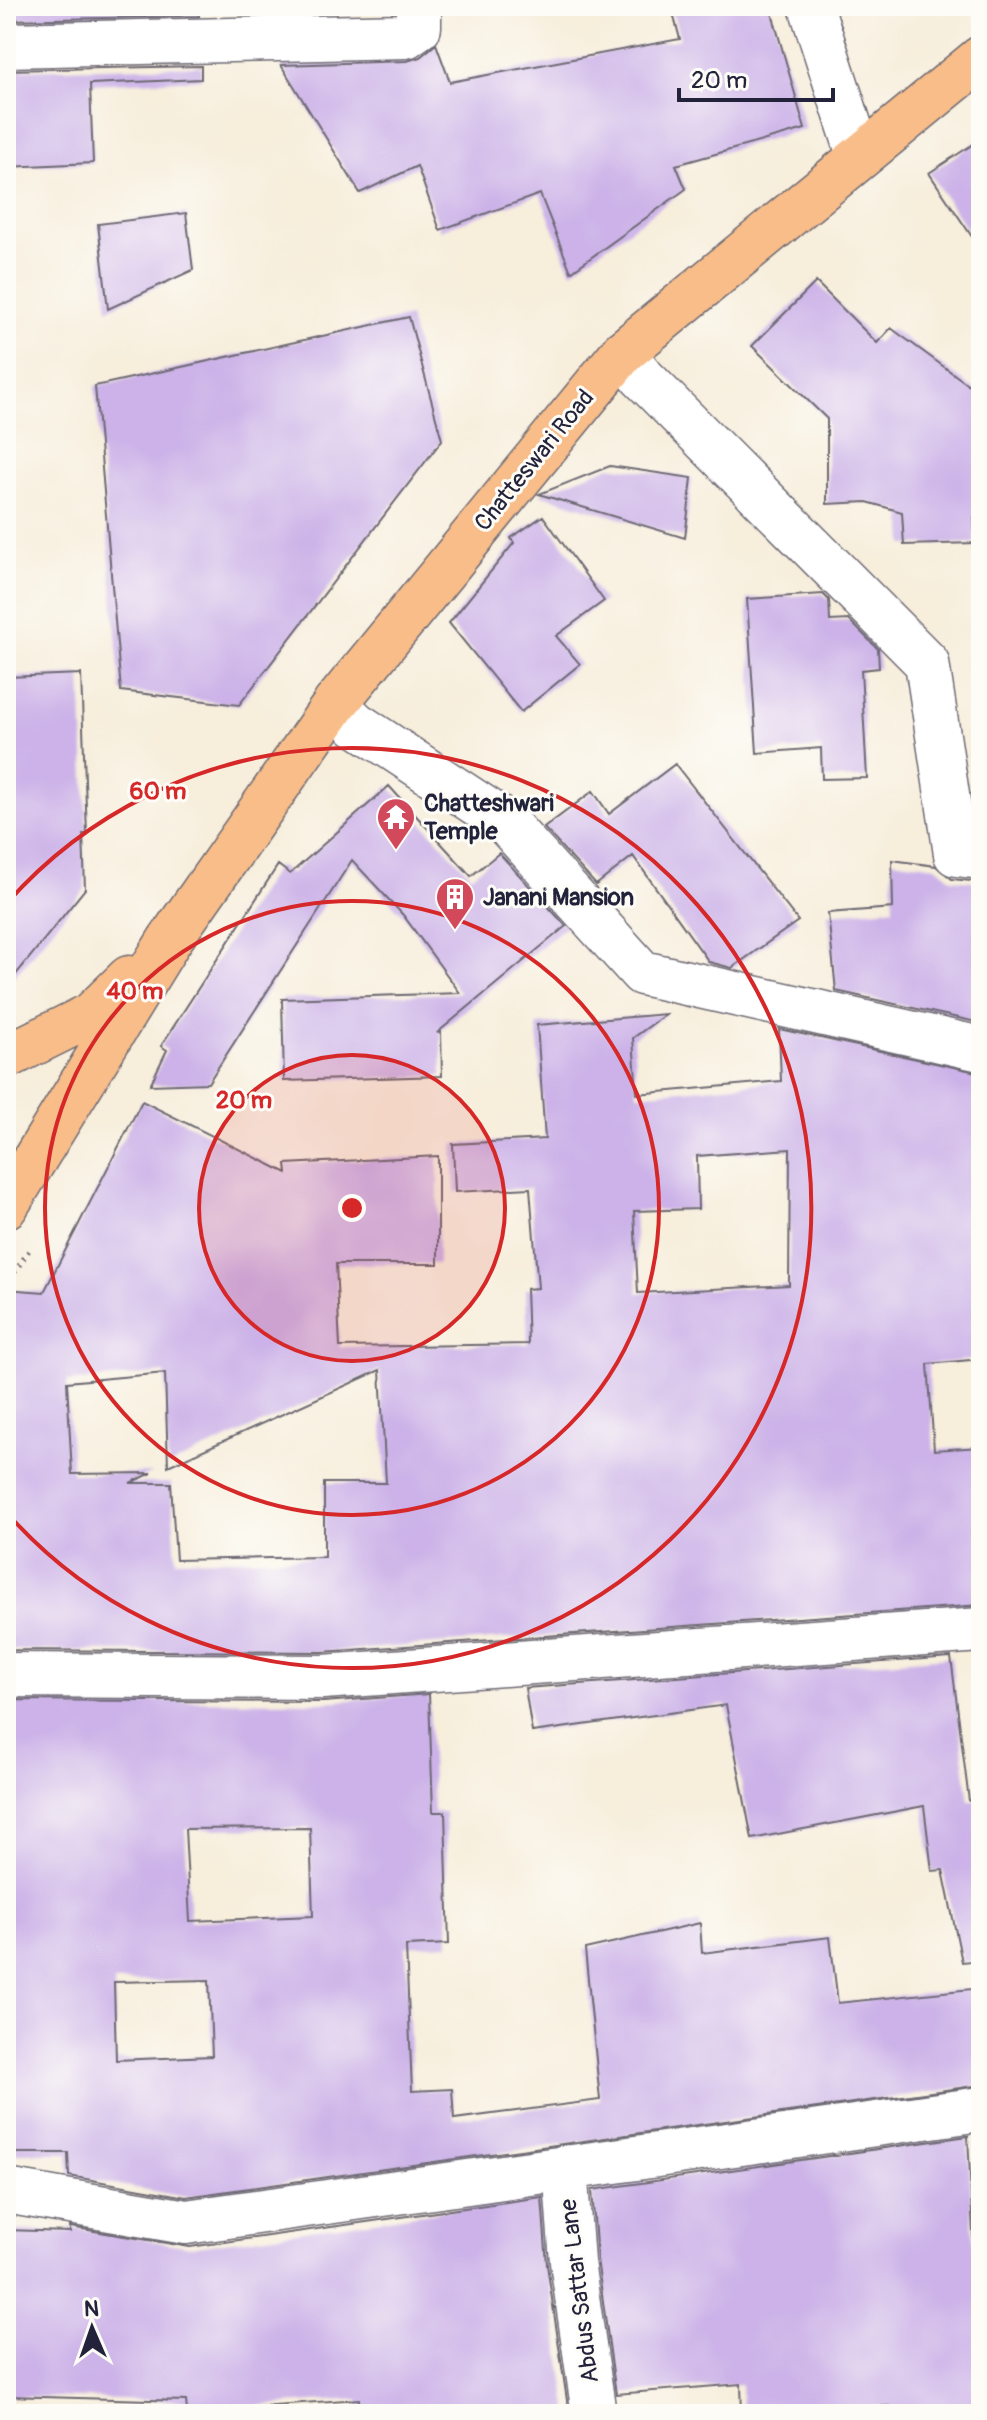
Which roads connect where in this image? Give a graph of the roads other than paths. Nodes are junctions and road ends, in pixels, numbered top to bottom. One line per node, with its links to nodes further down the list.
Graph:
1 (419, 6): 3 (street)
2 (811, 6): 5 (street)
3 (6, 45)
4 (981, 58): 5 (main road, Chatteswari Road)
5 (859, 155): 6 (main road, Chatteswari Road)
6 (623, 352): 7 (main road, Chatteswari Road); 8 (street)
7 (335, 704): 9 (main road, Chatteswari Road); 10 (street)
8 (981, 857)
9 (169, 941): 11 (main road, Chatteswari Road); 12 (main road, Chatteswari Road)
10 (981, 1049)
11 (6, 1057)
12 (6, 1206)
13 (981, 1630): 14 (street)
14 (6, 1675)
15 (981, 2109): 16 (street)
16 (565, 2167): 17 (street); 18 (street, Abdus Sattar Lane)
17 (6, 2191)
18 (594, 2414)

